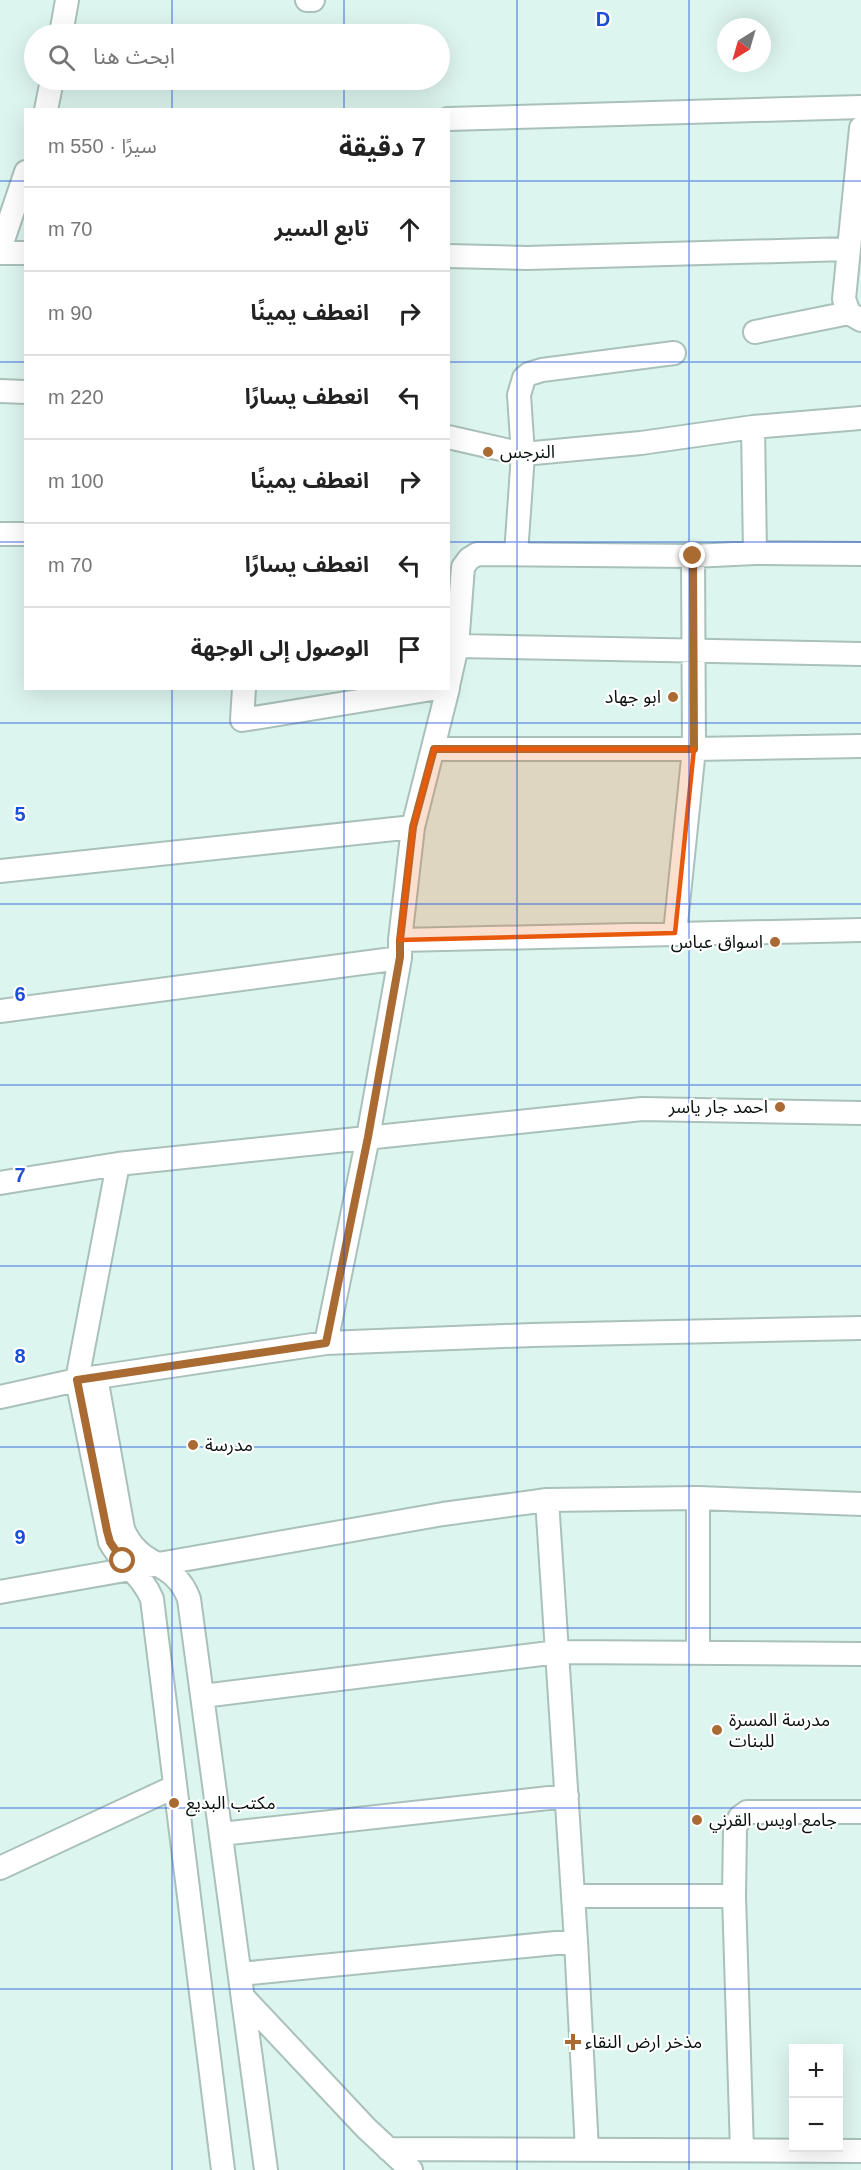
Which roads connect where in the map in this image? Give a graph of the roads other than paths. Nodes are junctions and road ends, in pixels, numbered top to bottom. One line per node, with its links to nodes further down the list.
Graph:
1 (67, 0): 4 (street)
2 (308, 0): 3 (street)
3 (313, 0)
4 (63, 24)
5 (50, 90): 7 (street)
6 (861, 107): 8 (street)
7 (46, 108)
8 (450, 118)
9 (861, 128): 12 (street)
10 (24, 178): 11 (street)
11 (0, 249)
12 (848, 249): 15 (street); 16 (street)
13 (24, 253): 14 (street)
14 (0, 254)
15 (450, 256)
16 (855, 316): 17 (street)
17 (755, 332)
18 (674, 353): 24 (street)
19 (0, 391): 20 (street)
20 (24, 392)
21 (861, 418): 22 (street)
22 (753, 427): 24 (street); 27 (street)
23 (450, 437): 24 (street)
24 (523, 454): 28 (street)
25 (0, 534): 26 (street)
26 (24, 534)
27 (755, 553): 29 (street); 30 (street)
28 (516, 554): 30 (street); 31 (street)
29 (861, 554)
30 (693, 556): 32 (street)
31 (457, 646): 32 (street); 34 (street)
32 (693, 651): 33 (street); 40 (street)
33 (861, 654)
34 (450, 678)
35 (244, 690): 36 (street)
36 (426, 690)
37 (447, 690): 39 (street)
38 (861, 746): 40 (street)
39 (434, 749): 40 (street); 41 (street)
40 (694, 749): 44 (street)
41 (413, 827): 42 (street); 45 (street)
42 (0, 871)
43 (861, 930): 44 (street)
44 (675, 933): 45 (street)
45 (400, 949): 46 (street); 48 (street)
46 (0, 1011)
47 (861, 1113): 48 (street)
48 (368, 1137): 49 (street); 52 (street)
49 (118, 1164): 50 (street); 53 (street)
50 (0, 1183)
51 (861, 1328): 52 (street)
52 (326, 1343): 53 (street)
53 (86, 1379): 54 (street); 58 (street); 59 (street)
54 (0, 1397)
55 (698, 1498): 56 (street); 57 (street); 62 (street)
56 (547, 1500): 58 (street); 61 (street)
57 (861, 1504)
58 (157, 1565): 59 (street); 64 (street)
59 (132, 1569): 60 (street); 65 (street)
60 (0, 1592)
61 (558, 1652): 62 (street); 64 (street); 66 (street)
62 (698, 1652): 63 (street)
63 (861, 1654)
64 (203, 1696): 68 (street)
65 (174, 1787): 69 (street); 80 (street)
66 (567, 1796): 68 (street); 70 (street)
67 (861, 1812): 71 (street)
68 (221, 1834): 73 (street)
69 (0, 1868)
70 (573, 1896): 71 (street); 72 (street)
71 (734, 1896): 77 (street)
72 (576, 1941): 73 (street); 76 (street)
73 (240, 1974): 74 (street)
74 (243, 1997): 75 (street); 81 (street)
75 (388, 2150): 76 (street); 82 (street)
76 (587, 2150): 79 (street)
77 (742, 2150): 78 (street); 79 (street)
78 (861, 2151)
79 (668, 2160)
80 (223, 2170)
81 (266, 2170)
82 (411, 2170)

